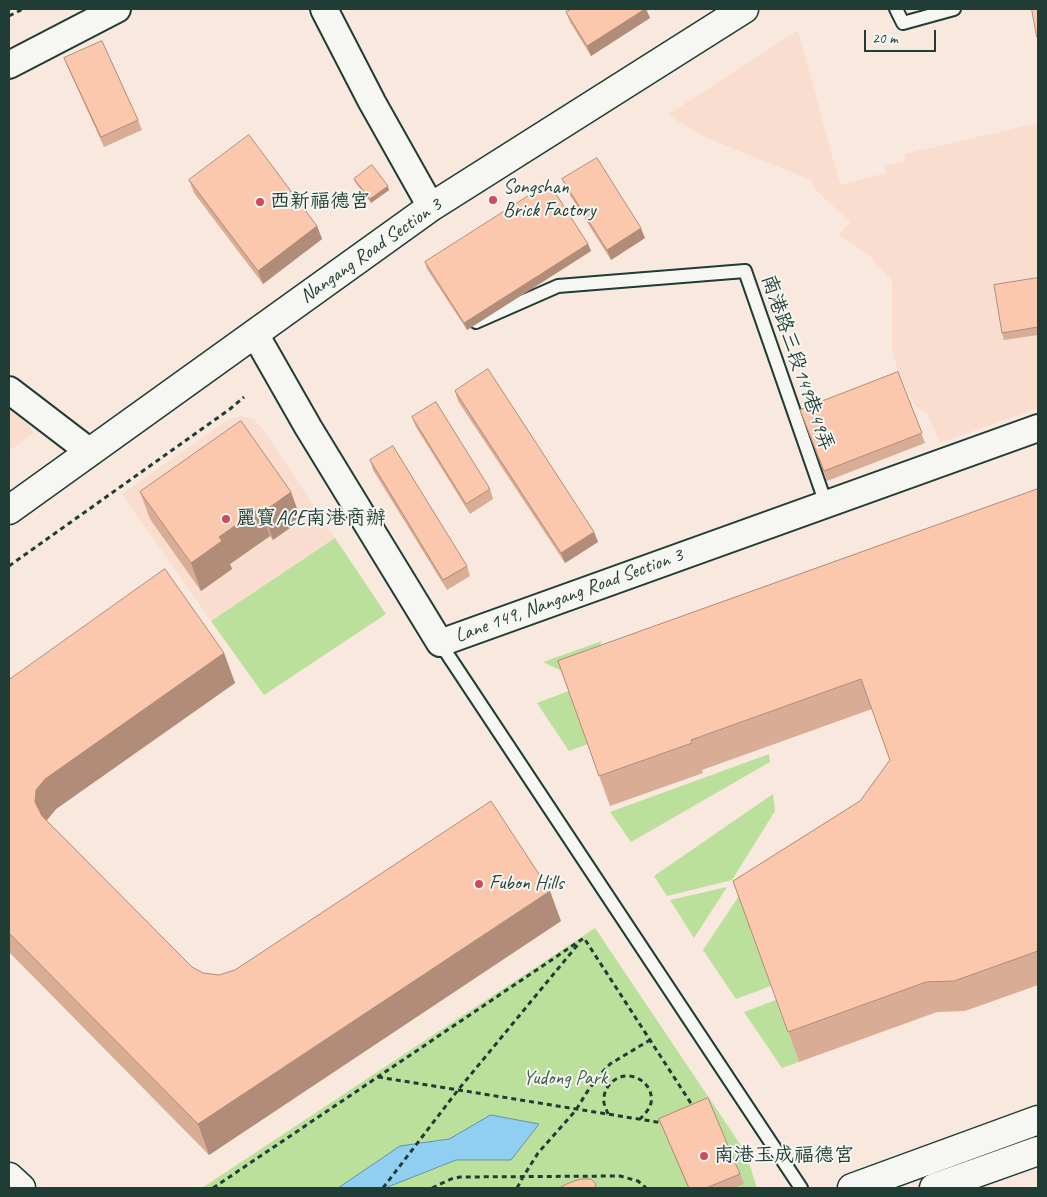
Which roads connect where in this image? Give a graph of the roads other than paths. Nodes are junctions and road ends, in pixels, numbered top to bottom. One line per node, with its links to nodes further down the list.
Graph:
1 (117, 9): 6 (street)
2 (324, 9): 7 (street)
3 (744, 9): 7 (main road, Nangang Road Section 3)
4 (896, 9): 5 (lane)
5 (954, 9)
6 (9, 66)
7 (431, 207): 9 (main road, Nangang Road Section 3)
8 (476, 322): 13 (lane, 南港路三段149巷49弄)
9 (255, 334): 12 (main road, Nangang Road Section 3); 15 (street, Lane 149, Nangang Road Section 3)
10 (9, 390): 12 (street)
11 (1038, 428): 13 (street, Lane 149, Nangang Road Section 3)
12 (90, 452): 14 (main road, Nangang Road Section 3)
13 (826, 504): 15 (street, Lane 149, Nangang Road Section 3)
14 (9, 510)
15 (440, 643): 20 (lane)
16 (1038, 1120): 21 (main road)
17 (1038, 1151): 22 (main road)
18 (9, 1177): 19 (main road)
19 (21, 1188)
20 (801, 1188)
21 (852, 1188)
22 (934, 1188)

